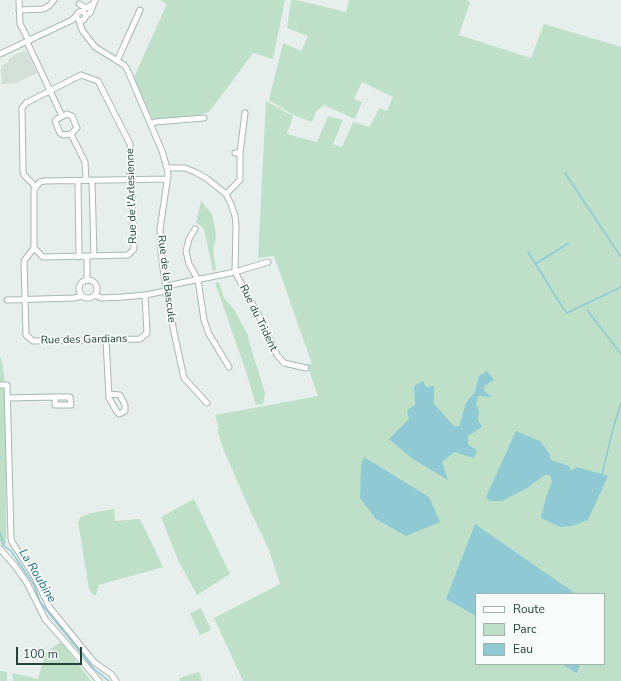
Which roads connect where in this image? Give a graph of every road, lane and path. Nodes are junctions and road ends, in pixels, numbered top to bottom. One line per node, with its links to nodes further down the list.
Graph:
1 (19, 0): 4 (street)
2 (54, 0): 4 (street)
3 (94, 2): 6 (street); 6 (street, Rue de la Bascule)
4 (19, 10): 7 (street)
5 (140, 10): 9 (street)
6 (80, 13): 7 (street); 9 (street, Rue de la Bascule)
7 (28, 41): 8 (street); 10 (street)
8 (0, 54)
9 (117, 61): 14 (street, Rue de la Bascule)
10 (51, 91): 12 (street); 17 (street, Rue de l'Arlesienne); 22 (street, Rue de l'Arlesienne)
11 (245, 113): 23 (street)
12 (62, 116): 15 (street); 15 (street)
13 (204, 118): 14 (street)
14 (151, 124): 16 (street, Rue de la Bascule)
15 (71, 134): 19 (street)
16 (167, 168): 18 (street, Rue de la Bascule); 23 (street)
17 (132, 179): 18 (street); 20 (street); 26 (street, Rue de l'Arlesienne)
18 (167, 179): 33 (street, Rue de la Bascule)
19 (86, 180): 20 (street); 21 (street)
20 (92, 180): 26 (street)
21 (78, 181): 22 (street); 27 (street)
22 (36, 187): 25 (street)
23 (226, 194): 30 (street)
24 (195, 229): 32 (street)
25 (34, 248): 27 (street, Rue de l'Arlesienne); 38 (street, Rue des Gardians)
26 (94, 256): 28 (street, Rue de l'Arlesienne)
27 (79, 257): 28 (street, Rue de l'Arlesienne)
28 (87, 257): 31 (street)
29 (268, 262): 30 (street)
30 (235, 272): 32 (street); 41 (street, Rue du Trident)
31 (88, 279): 34 (street); 36 (street)
32 (198, 280): 33 (street); 40 (street)
33 (166, 288): 35 (street); 46 (street, Rue de la Bascule)
34 (95, 295): 35 (street); 36 (street)
35 (145, 295): 39 (street, Rue des Gardians)
36 (82, 296): 38 (street)
37 (7, 300): 38 (street)
38 (25, 300): 39 (street, Rue des Gardians)
39 (106, 340): 43 (street)
40 (229, 367)
41 (306, 368)
42 (4, 385): 45 (street)
43 (109, 394)
44 (55, 397): 45 (street)
45 (8, 398): 49 (street)
46 (207, 403)
47 (0, 549): 48 (street)
48 (99, 681)
49 (116, 681)

